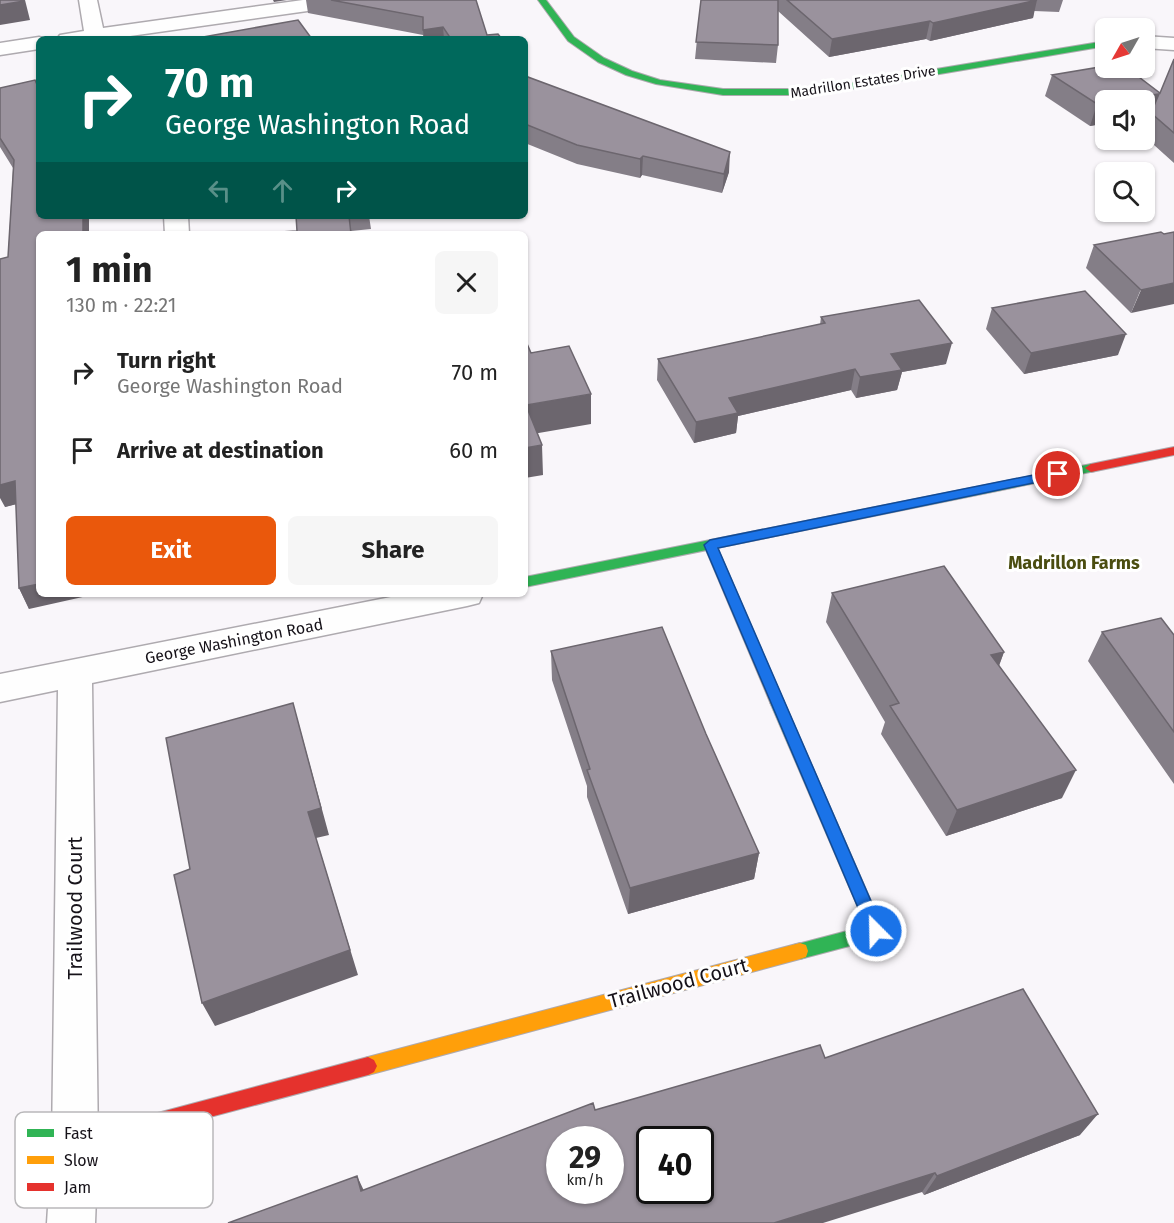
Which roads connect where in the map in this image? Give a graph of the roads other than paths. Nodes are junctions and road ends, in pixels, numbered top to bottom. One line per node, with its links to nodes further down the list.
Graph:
1 (88, 0): 4 (street)
2 (343, 0): 5 (street)
3 (542, 0): 9 (street, Madrillon Estates Drive)
4 (95, 36)
5 (102, 36)
6 (36, 43): 10 (street)
7 (1155, 43): 8 (street)
8 (1174, 44)
9 (1095, 46)
10 (0, 48)
11 (1174, 451): 12 (street)
12 (710, 545): 13 (street); 18 (street, Trailwood Court)
13 (528, 581)
14 (452, 597): 15 (street, George Washington Road)
15 (75, 673): 16 (street, George Washington Road); 17 (street, Trailwood Court)
16 (0, 688)
17 (75, 1112)
18 (195, 1112)
19 (72, 1208): 20 (street, Trailwood Court)
20 (71, 1223)

